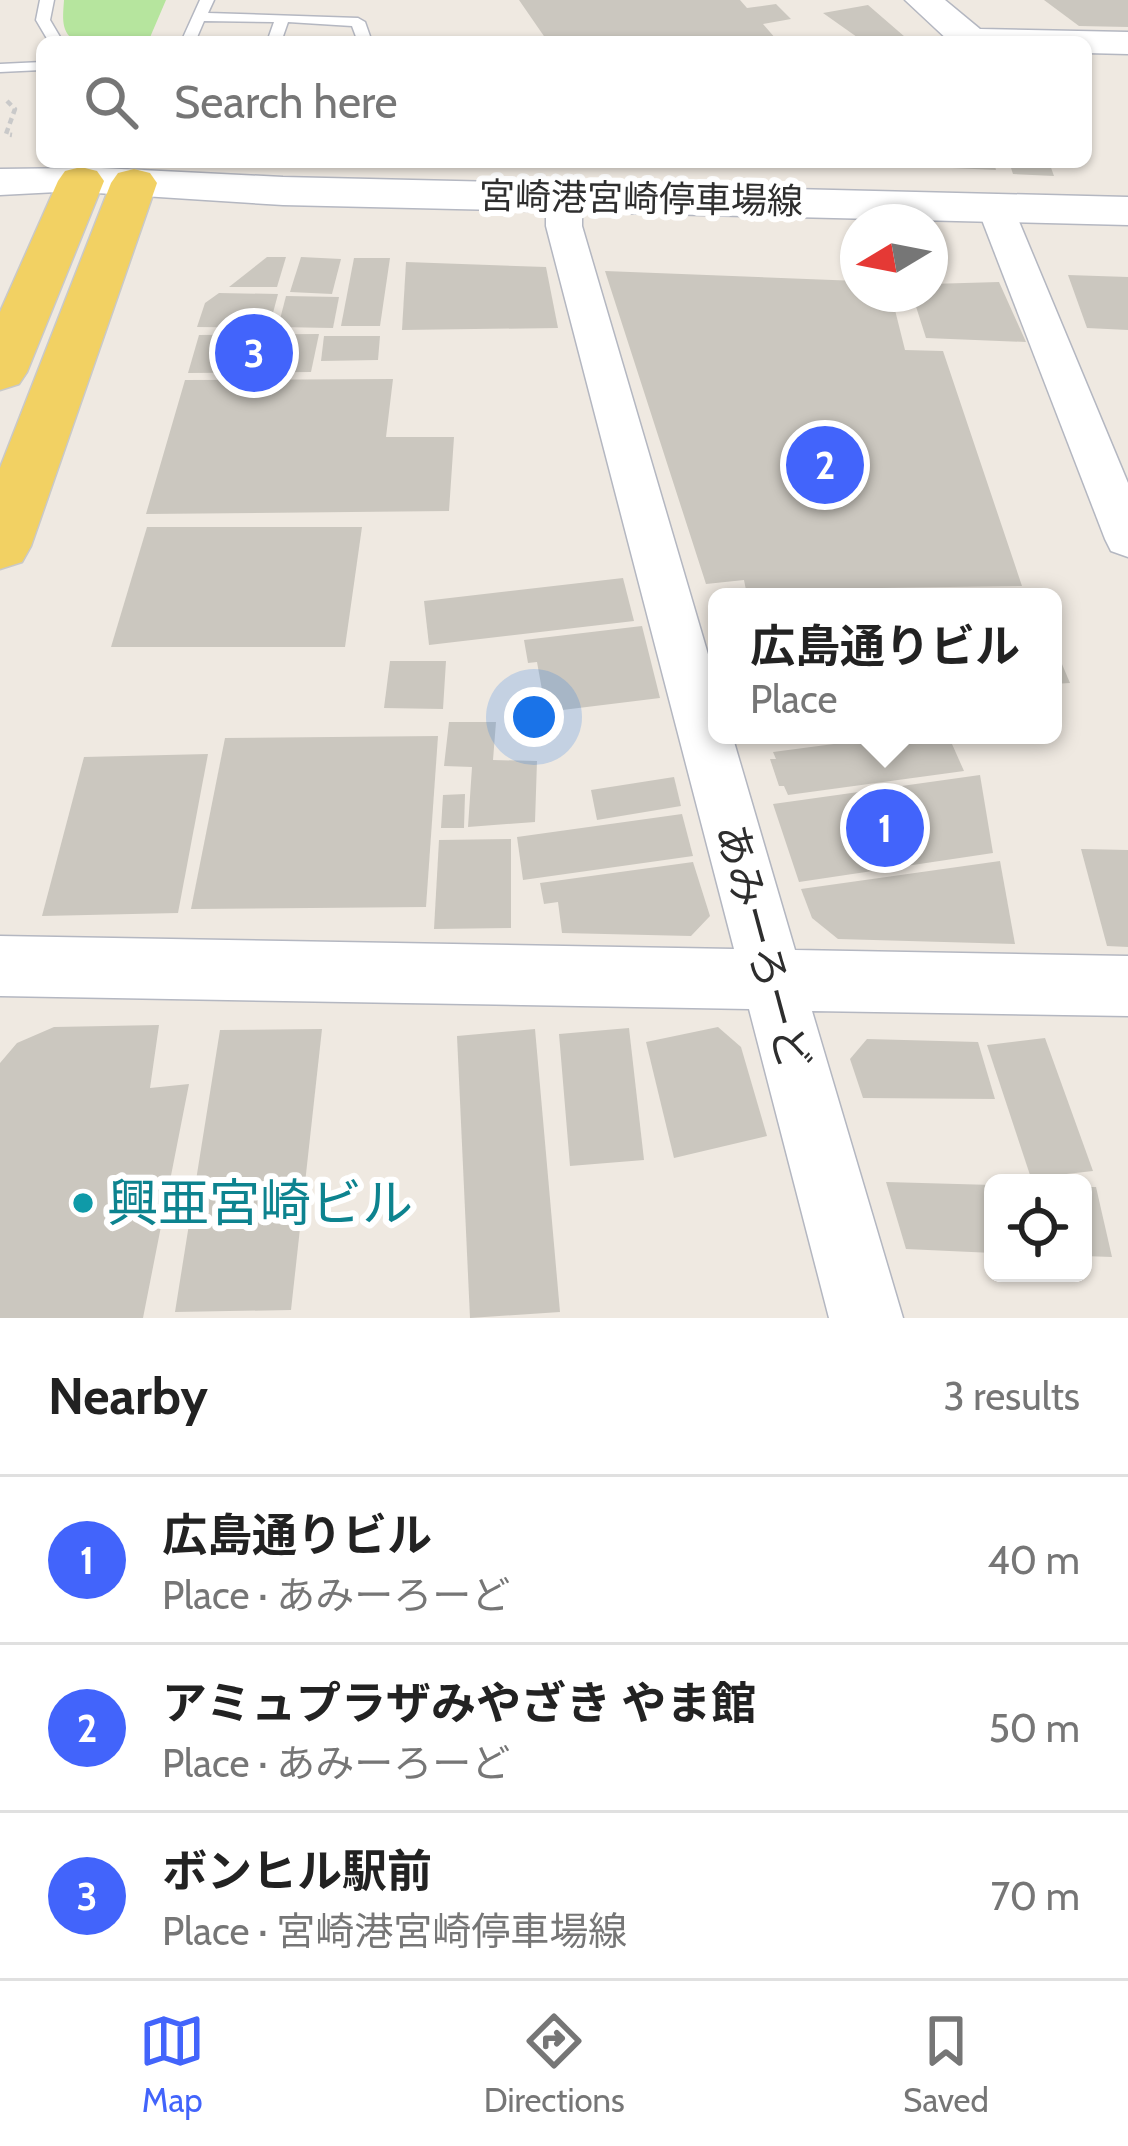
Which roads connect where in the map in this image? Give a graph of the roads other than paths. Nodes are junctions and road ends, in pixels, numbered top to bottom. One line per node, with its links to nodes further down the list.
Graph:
1 (46, 0): 6 (lane)
2 (207, 0): 4 (lane)
3 (923, 0): 10 (street)
4 (203, 17): 5 (lane); 7 (lane)
5 (282, 19): 8 (lane); 9 (lane)
6 (52, 36)
7 (192, 36)
8 (276, 36)
9 (363, 36)
10 (965, 36)
11 (1092, 42): 12 (street)
12 (1128, 43)
13 (36, 70): 14 (lane)
14 (0, 71)
15 (0, 182): 16 (street)
16 (105, 188): 17 (main road, 宮崎港宮崎停車場線); 19 (street); 24 (main road); 26 (main road)
17 (564, 211): 20 (main road, 宮崎港宮崎停車場線); 21 (main road, 宮崎港宮崎停車場線); 27 (street, あみーろーど)
18 (1128, 211): 20 (main road, 宮崎港宮崎停車場線)
19 (0, 224)
20 (1002, 224): 22 (main road, 宮崎港宮崎停車場線); 23 (main road, 宮崎港宮崎停車場線); 25 (street)
21 (840, 234)
22 (948, 234)
23 (1128, 242)
24 (0, 372)
25 (1128, 539)
26 (0, 547)
27 (708, 740)
28 (709, 744): 30 (street, あみーろーど)
29 (0, 966): 30 (street)
30 (774, 982): 31 (street); 32 (street, あみーろーど)
31 (1128, 986)
32 (866, 1318)

